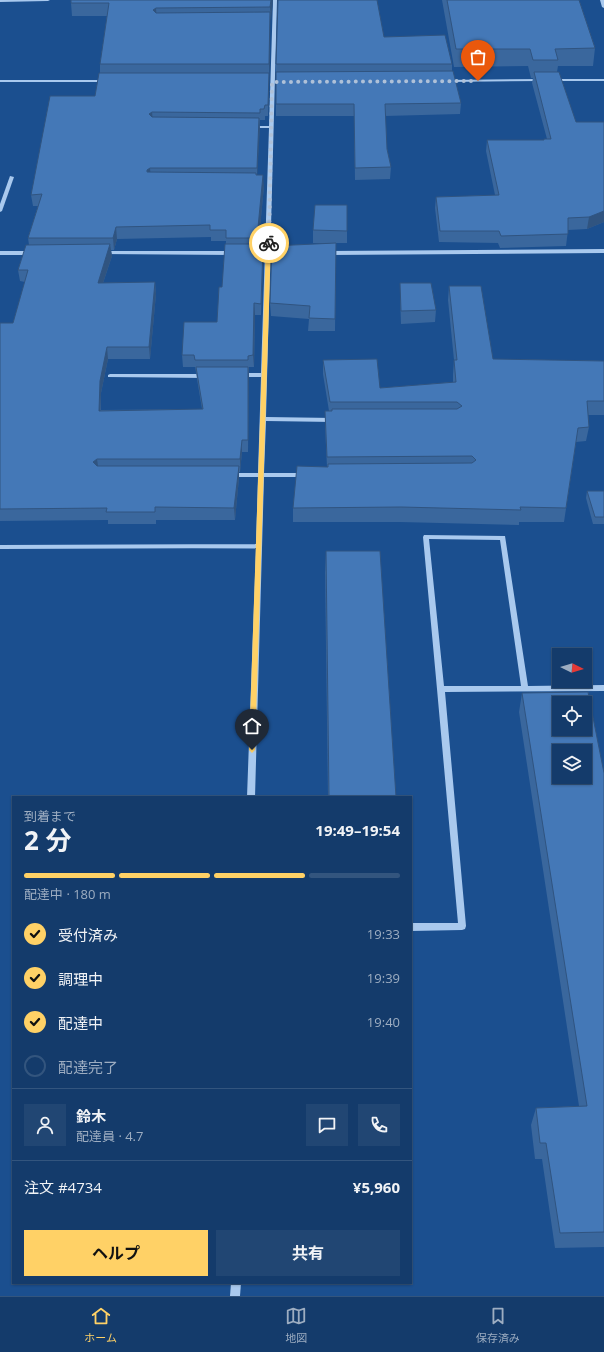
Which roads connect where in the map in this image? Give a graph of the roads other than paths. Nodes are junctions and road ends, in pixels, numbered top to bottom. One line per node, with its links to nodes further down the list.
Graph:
1 (48, 0): 4 (street)
2 (274, 0): 7 (street)
3 (602, 0): 5 (street)
4 (0, 1)
5 (604, 7)
6 (266, 23): 7 (street)
7 (274, 23): 13 (street)
8 (604, 80): 10 (street)
9 (0, 81): 11 (street)
10 (438, 81)
11 (109, 82)
12 (265, 82): 13 (street)
13 (272, 82): 14 (street); 16 (street)
14 (280, 82)
15 (248, 127): 16 (street)
16 (271, 127): 19 (street)
17 (12, 177): 20 (street)
18 (262, 182): 19 (street)
19 (270, 182): 27 (street)
20 (0, 211)
21 (604, 251): 29 (street)
22 (0, 253): 23 (street)
23 (40, 253)
24 (95, 253): 25 (street)
25 (237, 253)
26 (260, 253): 27 (street)
27 (268, 253): 28 (street); 30 (street)
28 (276, 253)
29 (324, 253)
30 (264, 375): 33 (street); 34 (street)
31 (110, 376): 32 (street)
32 (210, 376)
33 (233, 376)
34 (262, 419): 35 (street); 37 (street)
35 (340, 420)
36 (222, 475): 37 (street)
37 (260, 475): 38 (street); 39 (street)
38 (315, 475)
39 (258, 546): 40 (street); 44 (street)
40 (0, 547)
41 (441, 688): 42 (street); 42 (street); 45 (street)
42 (525, 688): 43 (street)
43 (604, 688)
44 (250, 796)
45 (412, 927)
46 (236, 1284): 47 (street)
47 (235, 1296)

